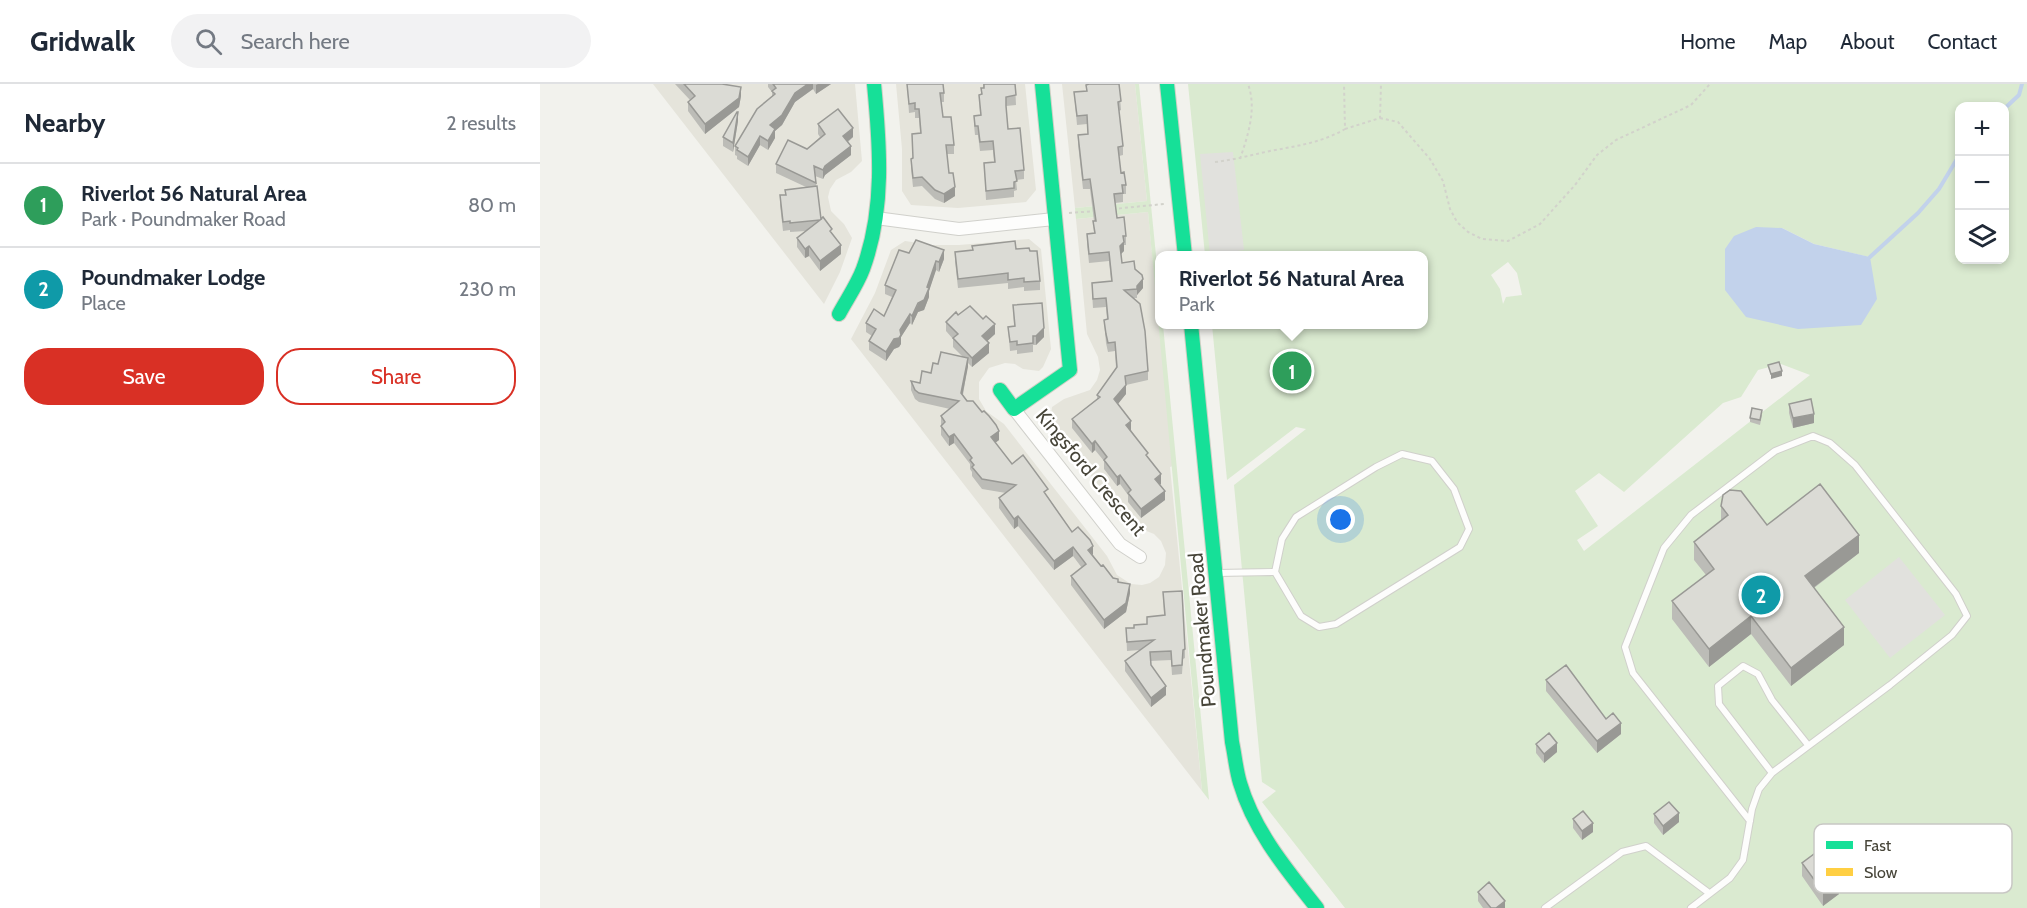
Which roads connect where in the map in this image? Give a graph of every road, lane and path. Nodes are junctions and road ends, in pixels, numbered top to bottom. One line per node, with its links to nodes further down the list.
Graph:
1 (874, 84): 16 (street)
2 (1042, 84): 17 (street, Kingsford Crescent)
3 (1167, 84): 12 (street)
4 (1248, 84): 10 (path)
5 (1344, 84): 9 (path)
6 (1381, 84): 8 (path)
7 (1710, 84): 8 (path)
8 (1380, 118): 9 (path)
9 (1345, 129): 10 (path)
10 (1240, 159): 11 (path)
11 (1215, 162)
12 (1179, 203): 13 (path); 18 (street)
13 (1113, 209)
14 (1102, 210): 15 (path)
15 (1069, 213)
16 (876, 218): 17 (street); 19 (street)
17 (1054, 219): 22 (street, Kingsford Crescent)
18 (1185, 251)
19 (839, 314)
20 (1192, 329): 25 (street, Poundmaker Road)
21 (1000, 390): 22 (street, Kingsford Crescent)
22 (1014, 409): 23 (street, Kingsford Crescent)
23 (1140, 558)
24 (1275, 572): 24 (lane); 25 (lane)
25 (1216, 573): 30 (street, Poundmaker Road)
26 (1808, 746): 27 (lane); 27 (lane); 28 (lane)
27 (1772, 773): 28 (lane)
28 (1750, 821): 29 (lane)
29 (1709, 894): 31 (lane); 32 (lane)
30 (1317, 908)
31 (1545, 908)
32 (1691, 908)

